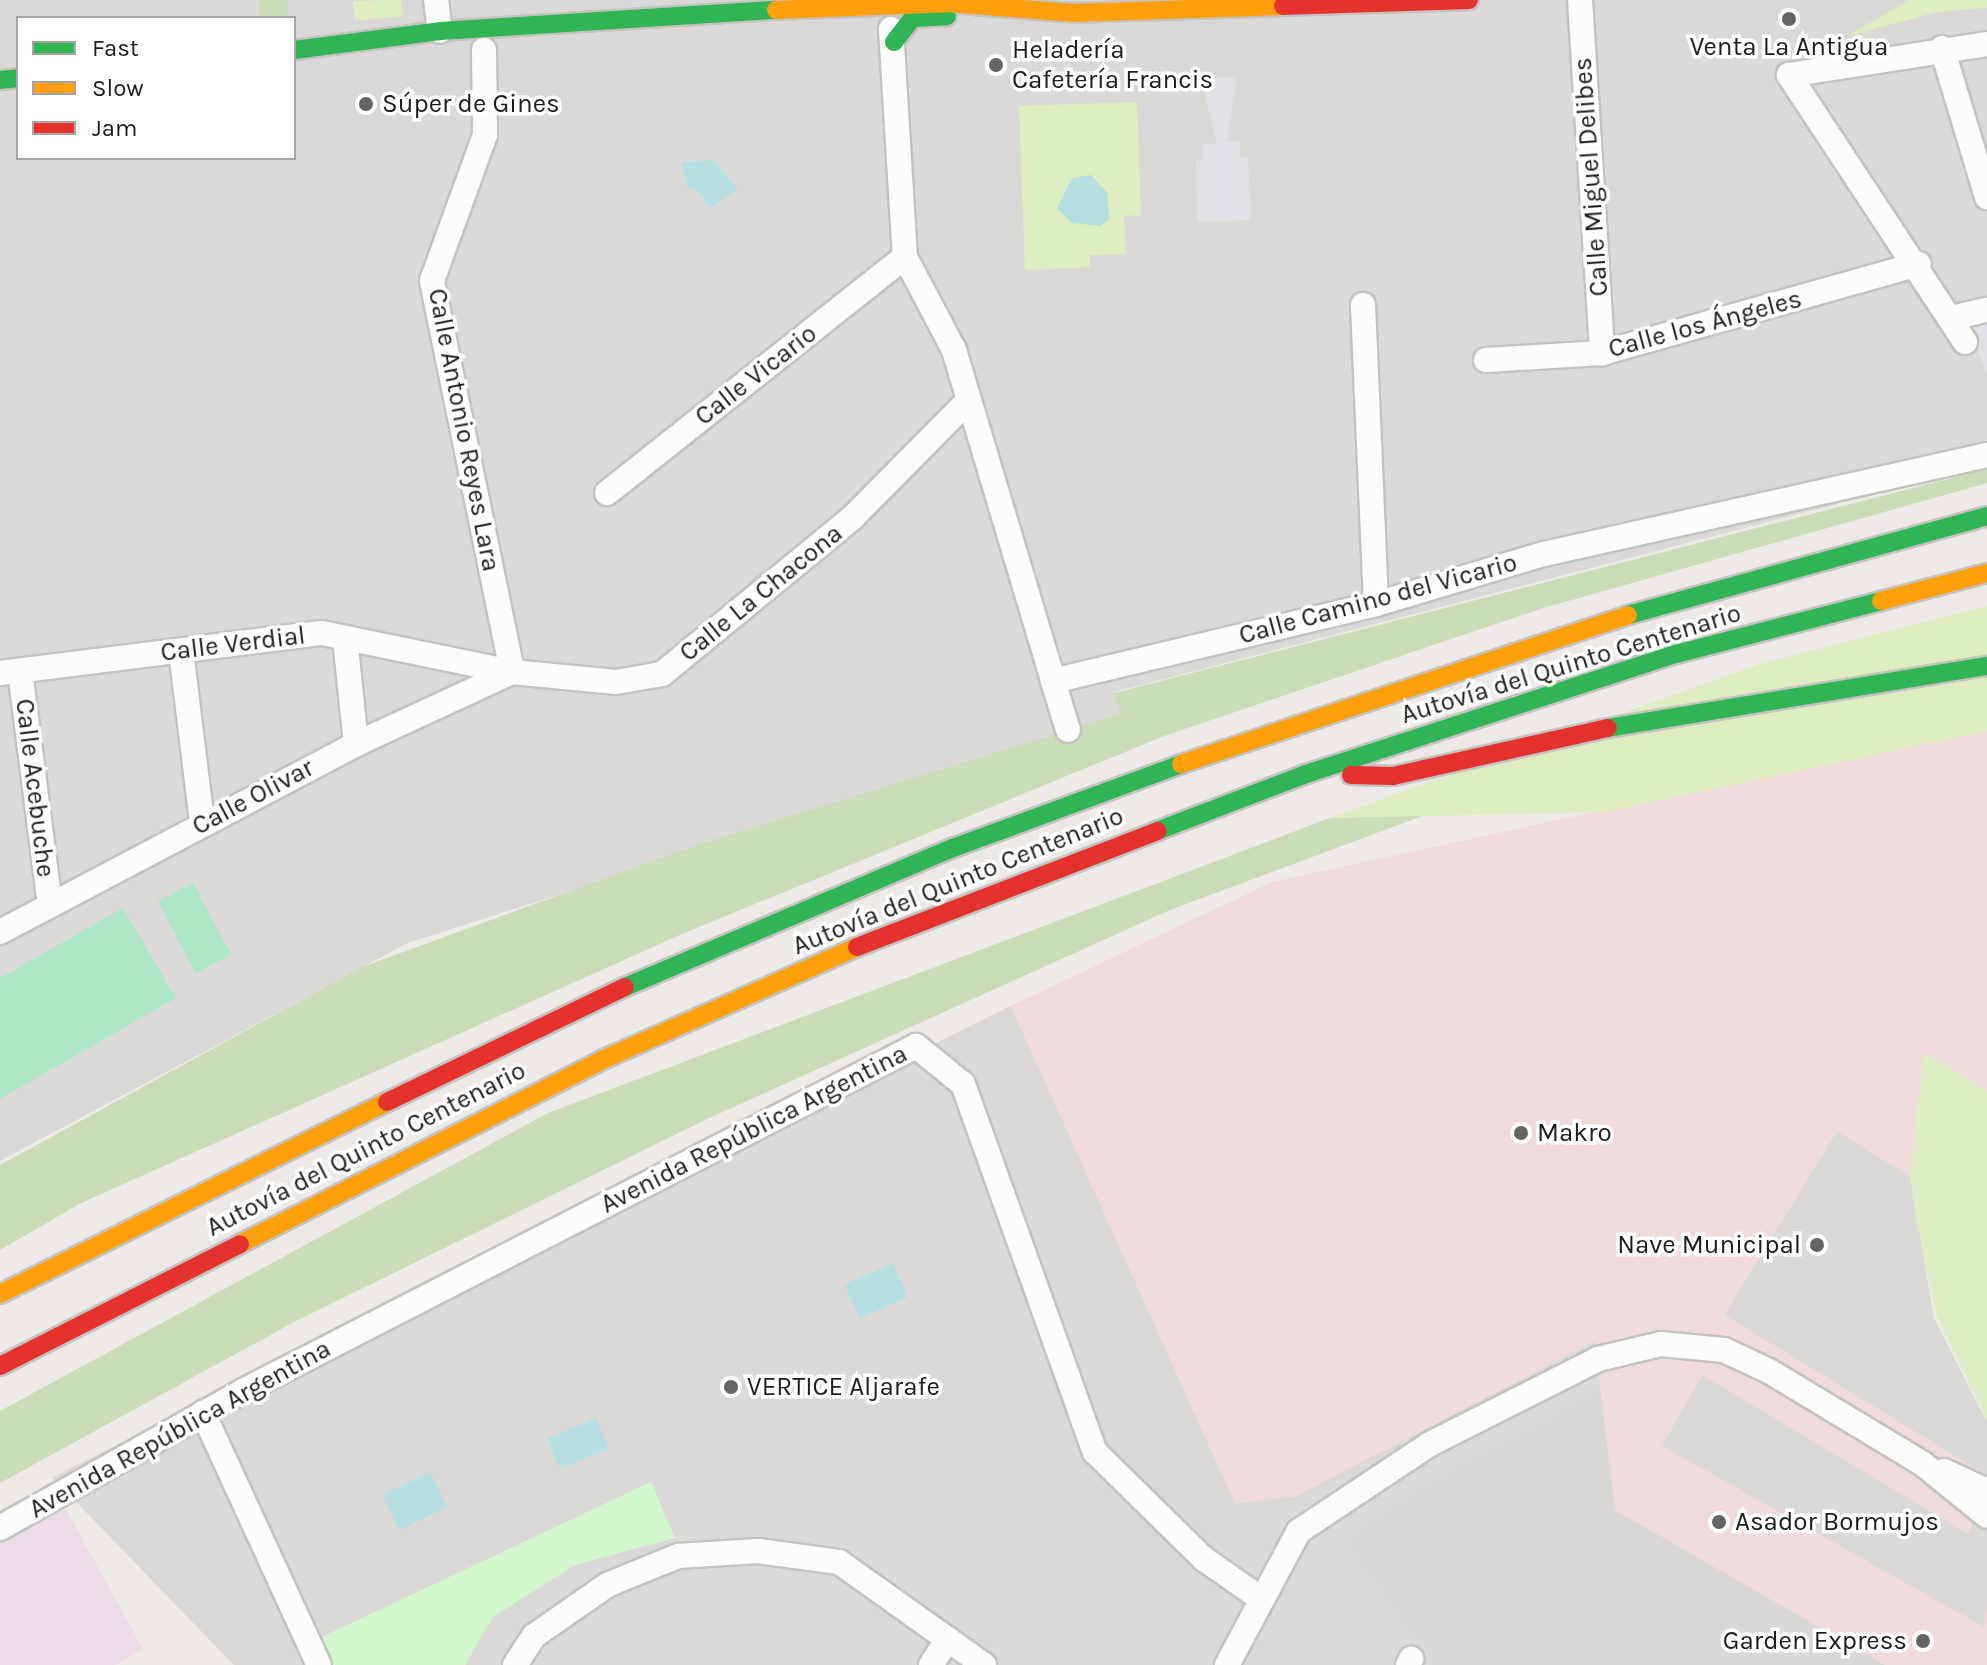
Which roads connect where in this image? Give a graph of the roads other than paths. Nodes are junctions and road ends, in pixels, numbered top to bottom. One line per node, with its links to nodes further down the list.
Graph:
1 (436, 0): 8 (street)
2 (1469, 0): 5 (main road)
3 (1580, 0): 21 (street, Calle Miguel Delibes)
4 (1015, 11): 5 (main road); 6 (main road); 6 (main road)
5 (1064, 13): 6 (main road)
6 (889, 15): 7 (main road); 12 (main road); 15 (street)
7 (555, 22): 8 (main road); 12 (main road)
8 (440, 31): 11 (main road)
9 (1987, 44): 10 (street)
10 (1942, 48): 14 (street); 16 (street)
11 (296, 50)
12 (484, 50): 13 (main road); 33 (street, Calle Antonio Reyes Lara)
13 (296, 58)
14 (1987, 197)
15 (905, 257): 23 (street); 25 (street, Calle Vicario)
16 (1919, 264): 19 (street); 21 (street, Calle los Ángeles)
17 (1363, 305): 28 (street)
18 (1987, 310): 19 (street)
19 (1951, 318): 20 (street)
20 (1965, 342)
21 (1602, 353): 22 (street, Calle los Ángeles)
22 (1486, 360)
23 (965, 404): 33 (street, Calle La Chacona); 34 (street)
24 (1987, 455): 28 (street, Calle Camino del Vicario)
25 (607, 493)
26 (1987, 516): 41 (main road, Autovía del Quinto Centenario)
27 (1987, 573): 37 (main road, Autovía del Quinto Centenario)
28 (1376, 604): 34 (street, Calle Camino del Vicario)
29 (345, 638): 30 (street, Calle Verdial); 33 (street, Calle Verdial); 36 (street)
30 (181, 651): 32 (street, Calle Verdial); 38 (street)
31 (1987, 666): 37 (main road)
32 (10, 672): 39 (street, Calle Acebuche)
33 (512, 672): 36 (street, Calle Olivar)
34 (1053, 681): 35 (street)
35 (1068, 730)
36 (356, 744): 38 (street, Calle Olivar)
37 (1306, 774): 42 (main road, Autovía del Quinto Centenario)
38 (202, 823): 39 (street, Calle Olivar)
39 (50, 905): 40 (street, Calle Olivar)
40 (0, 932)
41 (0, 1294)
42 (0, 1366)
43 (203, 1413): 47 (street, Avenida República Argentina); 48 (street, Avenida República Argentina); 50 (street)
44 (1923, 1464): 45 (street); 46 (street); 48 (street)
45 (1987, 1491)
46 (1987, 1516)
47 (0, 1528)
48 (1260, 1598): 54 (street)
49 (948, 1639): 51 (street); 52 (street); 53 (street)
50 (319, 1665)
51 (515, 1665)
52 (931, 1665)
53 (984, 1665)
54 (1227, 1665)

